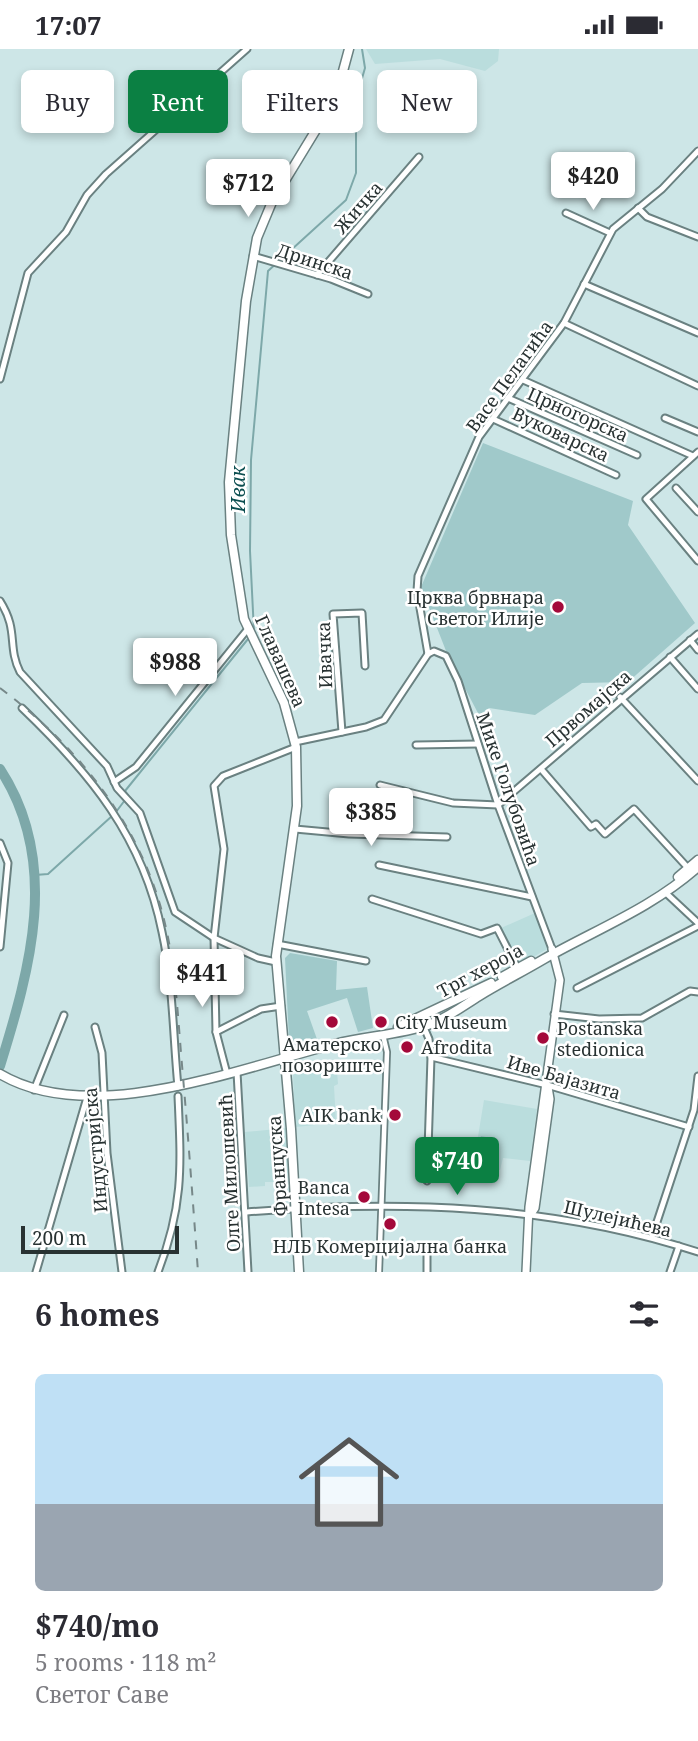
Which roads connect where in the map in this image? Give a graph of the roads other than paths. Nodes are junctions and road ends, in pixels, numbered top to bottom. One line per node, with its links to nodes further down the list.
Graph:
1 (247, 49): 15 (street)
2 (349, 49): 9 (main road, Главашева)
3 (698, 151): 5 (street, Васе Пелагића)
4 (419, 157): 10 (street, Жичка)
5 (638, 208): 7 (street, Васе Пелагића); 8 (street)
6 (566, 213): 7 (street)
7 (610, 233): 11 (street, Васе Пелагића)
8 (698, 237)
9 (253, 256): 10 (street, Дринска); 29 (main road, Главашева)
10 (317, 275): 12 (street, Дринска)
11 (584, 284): 13 (street, Васе Пелагића); 14 (street)
12 (368, 294)
13 (564, 323): 16 (street, Васе Пелагића); 17 (street)
14 (698, 333)
15 (0, 379)
16 (523, 380): 18 (street, Васе Пелагића); 22 (street)
17 (698, 386)
18 (508, 398): 20 (street, Васе Пелагића); 23 (street, Црногорска)
19 (664, 418): 21 (street)
20 (493, 419): 24 (street, Вуковарска); 33 (street, Васе Пелагића)
21 (698, 432)
22 (695, 454): 27 (street)
23 (637, 456)
24 (616, 475)
25 (676, 488): 26 (street)
26 (698, 512)
27 (697, 559)
28 (0, 601): 45 (street)
29 (248, 631): 40 (main road, Главашева); 45 (street)
30 (698, 633): 31 (street, Првомајска)
31 (690, 641): 32 (street); 34 (street, Првомајска)
32 (698, 650)
33 (428, 654): 39 (street); 41 (street, Мике Голубовића)
34 (670, 657): 36 (street); 37 (street, Првомајска)
35 (365, 666): 39 (street, Ивачка)
36 (698, 689)
37 (620, 697): 43 (street, Првомајска); 44 (street)
38 (22, 708): 84 (street)
39 (342, 732): 40 (street)
40 (296, 744): 48 (main road, Главашева); 59 (street)
41 (478, 744): 42 (street); 47 (street, Мике Голубовића)
42 (416, 745)
43 (541, 769): 47 (street, Првомајска); 54 (street)
44 (698, 781)
45 (114, 782): 59 (street)
46 (380, 785): 47 (street)
47 (498, 805): 56 (street, Мике Голубовића)
48 (295, 829): 49 (street); 60 (main road, Главашева)
49 (447, 837)
50 (0, 843): 61 (street)
51 (698, 860): 54 (main road)
52 (379, 865): 56 (street)
53 (698, 867): 55 (main road)
54 (688, 868): 62 (main road)
55 (667, 894): 58 (street); 62 (main road)
56 (532, 897): 62 (street, Мике Голубовића)
57 (372, 899): 65 (street)
58 (698, 924): 66 (street)
59 (214, 938): 64 (street); 74 (street)
60 (277, 944): 63 (street); 64 (main road, Главашева)
61 (0, 947)
62 (553, 951): 65 (main road, Трг хероја); 69 (street)
63 (366, 961)
64 (276, 962): 68 (main road, Главашева)
65 (519, 971): 71 (main road, Трг хероја); 72 (main road, Трг хероја)
66 (577, 988)
67 (698, 992): 69 (street)
68 (281, 1006): 74 (street); 76 (main road, Главашева)
69 (554, 1014): 82 (street)
70 (64, 1015): 83 (street)
71 (420, 1018): 72 (street); 75 (main road, Трг хероја)
72 (424, 1026): 75 (main road, Трг хероја); 77 (street)
73 (95, 1027): 85 (street, Индустријска)
74 (216, 1032): 80 (street)
75 (383, 1034): 76 (main road, Трг хероја); 90 (street)
76 (285, 1057): 78 (main road, Трг хероја); 91 (main road, Француска)
77 (431, 1057): 82 (street, Иве Бајазита); 89 (street)
78 (237, 1072): 80 (main road, Трг хероја); 92 (street, Олге Милошевић)
79 (0, 1074): 83 (main road, Трг хероја)
80 (228, 1074): 84 (main road, Трг хероја)
81 (698, 1076): 87 (street)
82 (547, 1085): 88 (street, Иве Бајазита); 93 (street)
83 (34, 1090): 86 (main road, Трг хероја)
84 (178, 1091): 85 (main road, Трг хероја); 100 (street)
85 (102, 1093): 86 (main road, Трг хероја); 99 (street, Индустријска)
86 (88, 1094): 98 (street)
87 (696, 1111): 88 (street)
88 (689, 1127): 94 (street)
89 (427, 1181)
90 (381, 1208): 91 (street, Шулејићева); 93 (street, Шулејићева); 103 (street)
91 (296, 1209): 92 (street, Шулејићева); 102 (main road, Француска)
92 (247, 1212): 101 (street, Олге Милошевић)
93 (530, 1214): 94 (street, Шулејићева); 105 (street)
94 (652, 1237): 95 (street, Шулејићева)
95 (679, 1246): 97 (street, Шулејићева); 106 (street)
96 (427, 1250): 104 (street)
97 (698, 1252)
98 (36, 1272)
99 (122, 1272)
100 (158, 1272)
101 (248, 1272)
102 (299, 1272)
103 (379, 1272)
104 (427, 1272)
105 (526, 1272)
106 (670, 1272)

